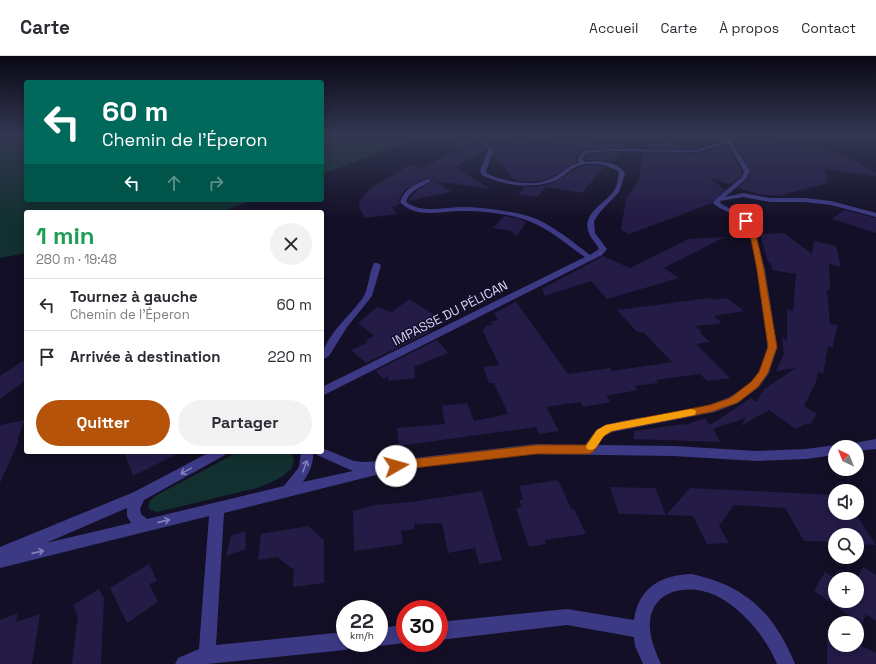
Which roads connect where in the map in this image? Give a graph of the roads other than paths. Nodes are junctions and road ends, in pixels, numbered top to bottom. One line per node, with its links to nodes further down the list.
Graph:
1 (487, 162): 3 (street)
2 (742, 162): 5 (street)
3 (582, 163): 7 (street, IMPASSE DU PÉLICAN)
4 (429, 180): 7 (street)
5 (718, 200): 6 (street); 13 (street)
6 (876, 215)
7 (589, 257): 10 (street, IMPASSE DU PÉLICAN)
8 (377, 265): 9 (street)
9 (324, 356)
10 (324, 391)
11 (876, 444): 12 (street)
12 (864, 446)
13 (589, 449): 14 (street); 18 (street)
14 (828, 451)
15 (324, 453): 18 (street)
16 (216, 454): 20 (street, one-way to 20)
17 (307, 454): 19 (street, one-way to 17)
18 (396, 466): 19 (street)
19 (288, 491): 21 (street)
20 (139, 496): 22 (street); 23 (street)
21 (217, 509): 22 (street, one-way to 21); 28 (street)
22 (144, 525): 24 (street, one-way to 22)
23 (0, 554)
24 (0, 561)
25 (448, 630): 26 (street)
26 (641, 630): 30 (street); 31 (street)
27 (336, 642): 28 (street)
28 (207, 655): 29 (street)
29 (184, 664)
30 (652, 664)
31 (786, 664)

